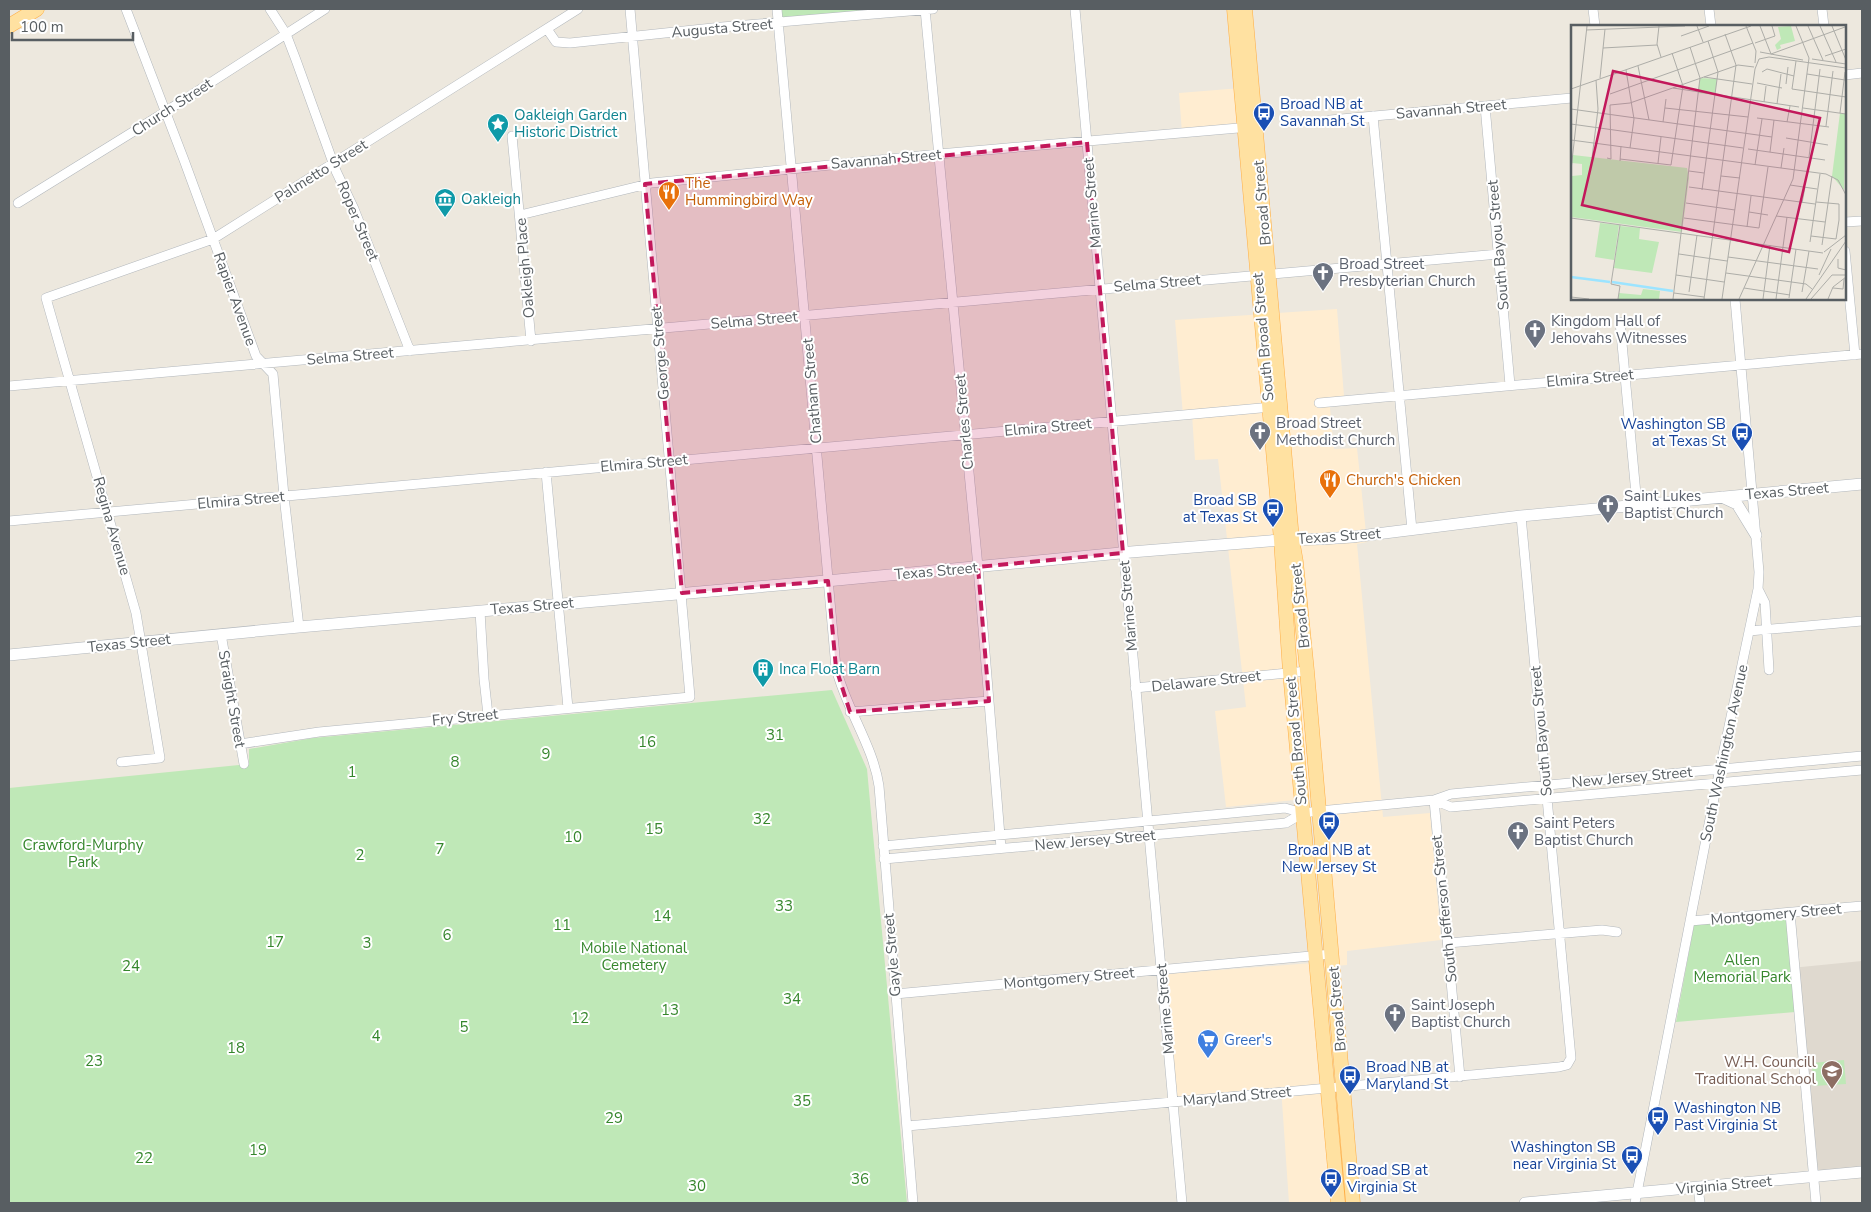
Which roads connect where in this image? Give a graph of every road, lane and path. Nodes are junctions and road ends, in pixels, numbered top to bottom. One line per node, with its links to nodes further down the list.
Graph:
1 (37, 9): 20 (main road)
2 (126, 9): 28 (street, Rapier Avenue)
3 (270, 9): 22 (street, Roper Street)
4 (325, 9): 22 (street, Church Street)
5 (578, 9): 21 (street, Palmetto Street)
6 (630, 9): 23 (street, George Street)
7 (777, 9): 16 (street, Chatham Street)
8 (925, 9): 9 (street, Augusta Street); 16 (street, Augusta Street); 34 (street, Charles Street)
9 (933, 9)
10 (1075, 9): 33 (street, Marine Street)
11 (1234, 9): 31 (main road)
12 (1245, 9): 31 (main road, Broad Street)
13 (1594, 9): 17 (street)
14 (1709, 9): 18 (street)
15 (1822, 9): 19 (street)
16 (778, 22): 23 (street, Augusta Street); 36 (street, Chatham Street)
17 (1595, 25)
18 (1711, 25)
19 (1824, 25)
20 (9, 26)
21 (547, 29): 23 (street, Augusta Street); 35 (street, Palmetto Street)
22 (286, 34): 28 (street, Church Street); 35 (street, Roper Street)
23 (633, 36): 37 (street, George Street)
24 (1862, 73): 25 (street)
25 (1846, 75)
26 (1571, 98): 27 (street, Savannah Street)
27 (1485, 106): 29 (street, Savannah Street); 43 (street, South Bayou Street)
28 (165, 112): 38 (street, Church Street); 42 (street, Rapier Avenue)
29 (1373, 116): 30 (street, Savannah Street); 45 (street)
30 (1330, 120)
31 (1250, 127): 33 (street, Savannah Street); 46 (main road, Broad Street)
32 (512, 136): 39 (street, Oakleigh Place)
33 (1087, 142): 34 (street, Savannah Street); 47 (street, Marine Street)
34 (939, 154): 36 (street, Savannah Street); 50 (street, Charles Street)
35 (333, 163): 42 (street, Palmetto Street); 55 (street, Roper Street)
36 (791, 168): 37 (street, Savannah Street); 51 (street, Chatham Street)
37 (645, 184): 39 (street, Savannah Street); 53 (street, George Street)
38 (18, 203)
39 (520, 215): 54 (street, Oakleigh Place)
40 (1862, 221): 41 (street)
41 (1846, 222)
42 (213, 239): 48 (street, Palmetto Street); 57 (street, Rapier Avenue)
43 (1499, 254): 45 (street, Selma Street); 61 (street, South Bayou Street)
44 (1846, 258): 56 (street)
45 (1388, 263): 46 (street, Selma Street); 63 (street)
46 (1263, 274): 47 (street, Selma Street); 65 (main road, Broad Street)
47 (1100, 288): 50 (street, Selma Street); 66 (street, Marine Street)
48 (46, 298): 60 (street, Regina Avenue)
49 (1736, 300): 58 (street, South Washington Avenue)
50 (953, 301): 51 (street, Selma Street); 67 (street, Charles Street)
51 (805, 315): 53 (street, Selma Street); 68 (street, Chatham Street)
52 (1620, 322): 59 (street)
53 (658, 329): 54 (street, Selma Street); 69 (street, George Street)
54 (531, 341): 55 (street, Selma Street)
55 (410, 351): 57 (street, Selma Street)
56 (1859, 354): 58 (street, Elmira Street)
57 (265, 364): 60 (street, Selma Street); 73 (street, Rapier Avenue)
58 (1742, 365): 59 (street, Elmira Street); 72 (street, South Washington Avenue)
59 (1625, 375): 61 (street, Elmira Street); 75 (street)
60 (70, 381): 62 (street, Selma Street); 76 (street, Regina Avenue)
61 (1510, 385): 63 (street, Elmira Street)
62 (9, 386)
63 (1400, 395): 64 (street, Elmira Street); 79 (street)
64 (1318, 403)
65 (1274, 406): 66 (street, Elmira Street); 81 (main road, Broad Street)
66 (1112, 421): 67 (street, Elmira Street); 82 (street, Marine Street)
67 (965, 434): 68 (street, Elmira Street); 83 (street, Charles Street)
68 (816, 448): 69 (street, Elmira Street); 84 (street, Chatham Street)
69 (670, 460): 70 (street, Elmira Street); 86 (street, George Street)
70 (546, 472): 73 (street, Elmira Street); 87 (street)
71 (1862, 484): 72 (street, Texas Street)
72 (1752, 494): 74 (street, Texas Street); 80 (street, South Washington Avenue)
73 (284, 496): 76 (street, Elmira Street); 90 (street, Rapier Avenue)
74 (1722, 497): 75 (street, Texas Street); 80 (street)
75 (1637, 505): 77 (street, Texas Street)
76 (108, 512): 78 (street, Elmira Street); 94 (street, Regina Avenue)
77 (1521, 516): 79 (street, Texas Street); 117 (street, South Bayou Street)
78 (9, 521)
79 (1412, 530): 81 (street, Texas Street)
80 (1756, 535): 85 (street, South Washington Avenue)
81 (1286, 540): 82 (street, Texas Street); 97 (main road, Broad Street); 98 (main road, South Broad Street)
82 (1123, 553): 83 (street, Texas Street); 99 (street, Marine Street)
83 (978, 567): 84 (street, Texas Street); 101 (street, Charles Street)
84 (828, 581): 86 (street, Texas Street); 103 (street, Chatham Street)
85 (1758, 589): 91 (street); 92 (street, South Washington Avenue)
86 (682, 594): 87 (street, Texas Street); 100 (street, George Street)
87 (559, 604): 88 (street, Texas Street); 102 (street)
88 (480, 611): 90 (street, Texas Street); 104 (street)
89 (1862, 621): 91 (street)
90 (299, 627): 93 (street, Texas Street)
91 (1766, 630): 92 (street); 96 (street)
92 (1749, 631): 112 (street, South Washington Avenue)
93 (221, 634): 94 (street, Texas Street); 107 (street, Straight Street)
94 (140, 642): 95 (street, Texas Street); 109 (street, Regina Avenue)
95 (9, 655)
96 (1769, 670)
97 (1307, 671): 98 (street, Delaware Street); 105 (main road, Broad Street)
98 (1290, 672): 99 (street, Delaware Street); 106 (main road, South Broad Street)
99 (1135, 688): 123 (street, Marine Street)
100 (690, 697): 102 (street, Fry Street)
101 (989, 701): 103 (street); 124 (street, Charles Street)
102 (568, 708): 104 (street, Fry Street)
103 (850, 712): 126 (street, Gayle Street)
104 (488, 715): 107 (street, Fry Street)
105 (1312, 729): 106 (street); 121 (main road, Broad Street)
106 (1296, 730): 122 (main road, South Broad Street)
107 (240, 744): 110 (street, Straight Street)
108 (1862, 756): 111 (street, New Jersey Street)
109 (121, 762)
110 (244, 764)
111 (1781, 764): 112 (street, New Jersey Street); 115 (street)
112 (1720, 769): 114 (street, New Jersey Street); 116 (street, South Washington Avenue)
113 (1862, 770): 115 (street, New Jersey Street)
114 (1666, 774): 117 (street, New Jersey Street); 118 (street)
115 (1782, 777): 116 (street, New Jersey Street)
116 (1717, 783): 118 (street, New Jersey Street); 131 (street, South Washington Avenue)
117 (1546, 785): 119 (street, South Bayou Street); 120 (street, New Jersey Street)
118 (1667, 787): 119 (street, New Jersey Street)
119 (1547, 798): 120 (street, New Jersey Street); 133 (street, South Bayou Street)
120 (1434, 800): 121 (street, New Jersey Street); 134 (street, South Jefferson Street)
121 (1319, 811): 122 (street, New Jersey Street); 135 (main road, Broad Street)
122 (1303, 812): 123 (street, New Jersey Street); 125 (street, New Jersey Street); 136 (main road, South Broad Street)
123 (1148, 820): 124 (street, New Jersey Street); 125 (street, Marine Street)
124 (1000, 835): 126 (street, New Jersey Street); 127 (street, Charles Street)
125 (1150, 835): 127 (street, New Jersey Street); 137 (street, Marine Street)
126 (883, 846): 128 (street, Gayle Street)
127 (1001, 848): 128 (street, New Jersey Street)
128 (884, 859): 138 (street, Gayle Street)
129 (1862, 906): 130 (street, Montgomery Street)
130 (1790, 913): 131 (street, Montgomery Street); 146 (street)
131 (1690, 921): 148 (street, South Washington Avenue)
132 (1617, 932): 133 (street)
133 (1560, 934): 134 (street); 139 (street, South Bayou Street)
134 (1448, 943): 140 (street, South Jefferson Street)
135 (1332, 954): 136 (street, Montgomery Street); 141 (main road, Broad Street)
136 (1316, 956): 137 (street, Montgomery Street); 142 (main road, South Broad Street)
137 (1162, 970): 138 (street, Montgomery Street); 143 (street, Marine Street)
138 (895, 994): 144 (street, Gayle Street)
139 (1567, 1065): 140 (street, Maryland Street)
140 (1460, 1076): 141 (street, Maryland Street)
141 (1344, 1087): 142 (street, Maryland Street); 152 (main road, Broad Street)
142 (1327, 1088): 143 (street, Maryland Street); 151 (main road, South Broad Street)
143 (1173, 1101): 144 (street, Maryland Street); 150 (street, Marine Street)
144 (907, 1126): 149 (street, Gayle Street)
145 (1862, 1172): 146 (street, Virginia Street)
146 (1813, 1177): 147 (street, Virginia Street); 155 (street)
147 (1698, 1187): 148 (street, Virginia Street); 154 (street)
148 (1637, 1198): 153 (street, Virginia Street)
149 (913, 1203)
150 (1182, 1203)
151 (1338, 1203)
152 (1354, 1203)
153 (1525, 1203)
154 (1700, 1203)
155 (1816, 1203)

